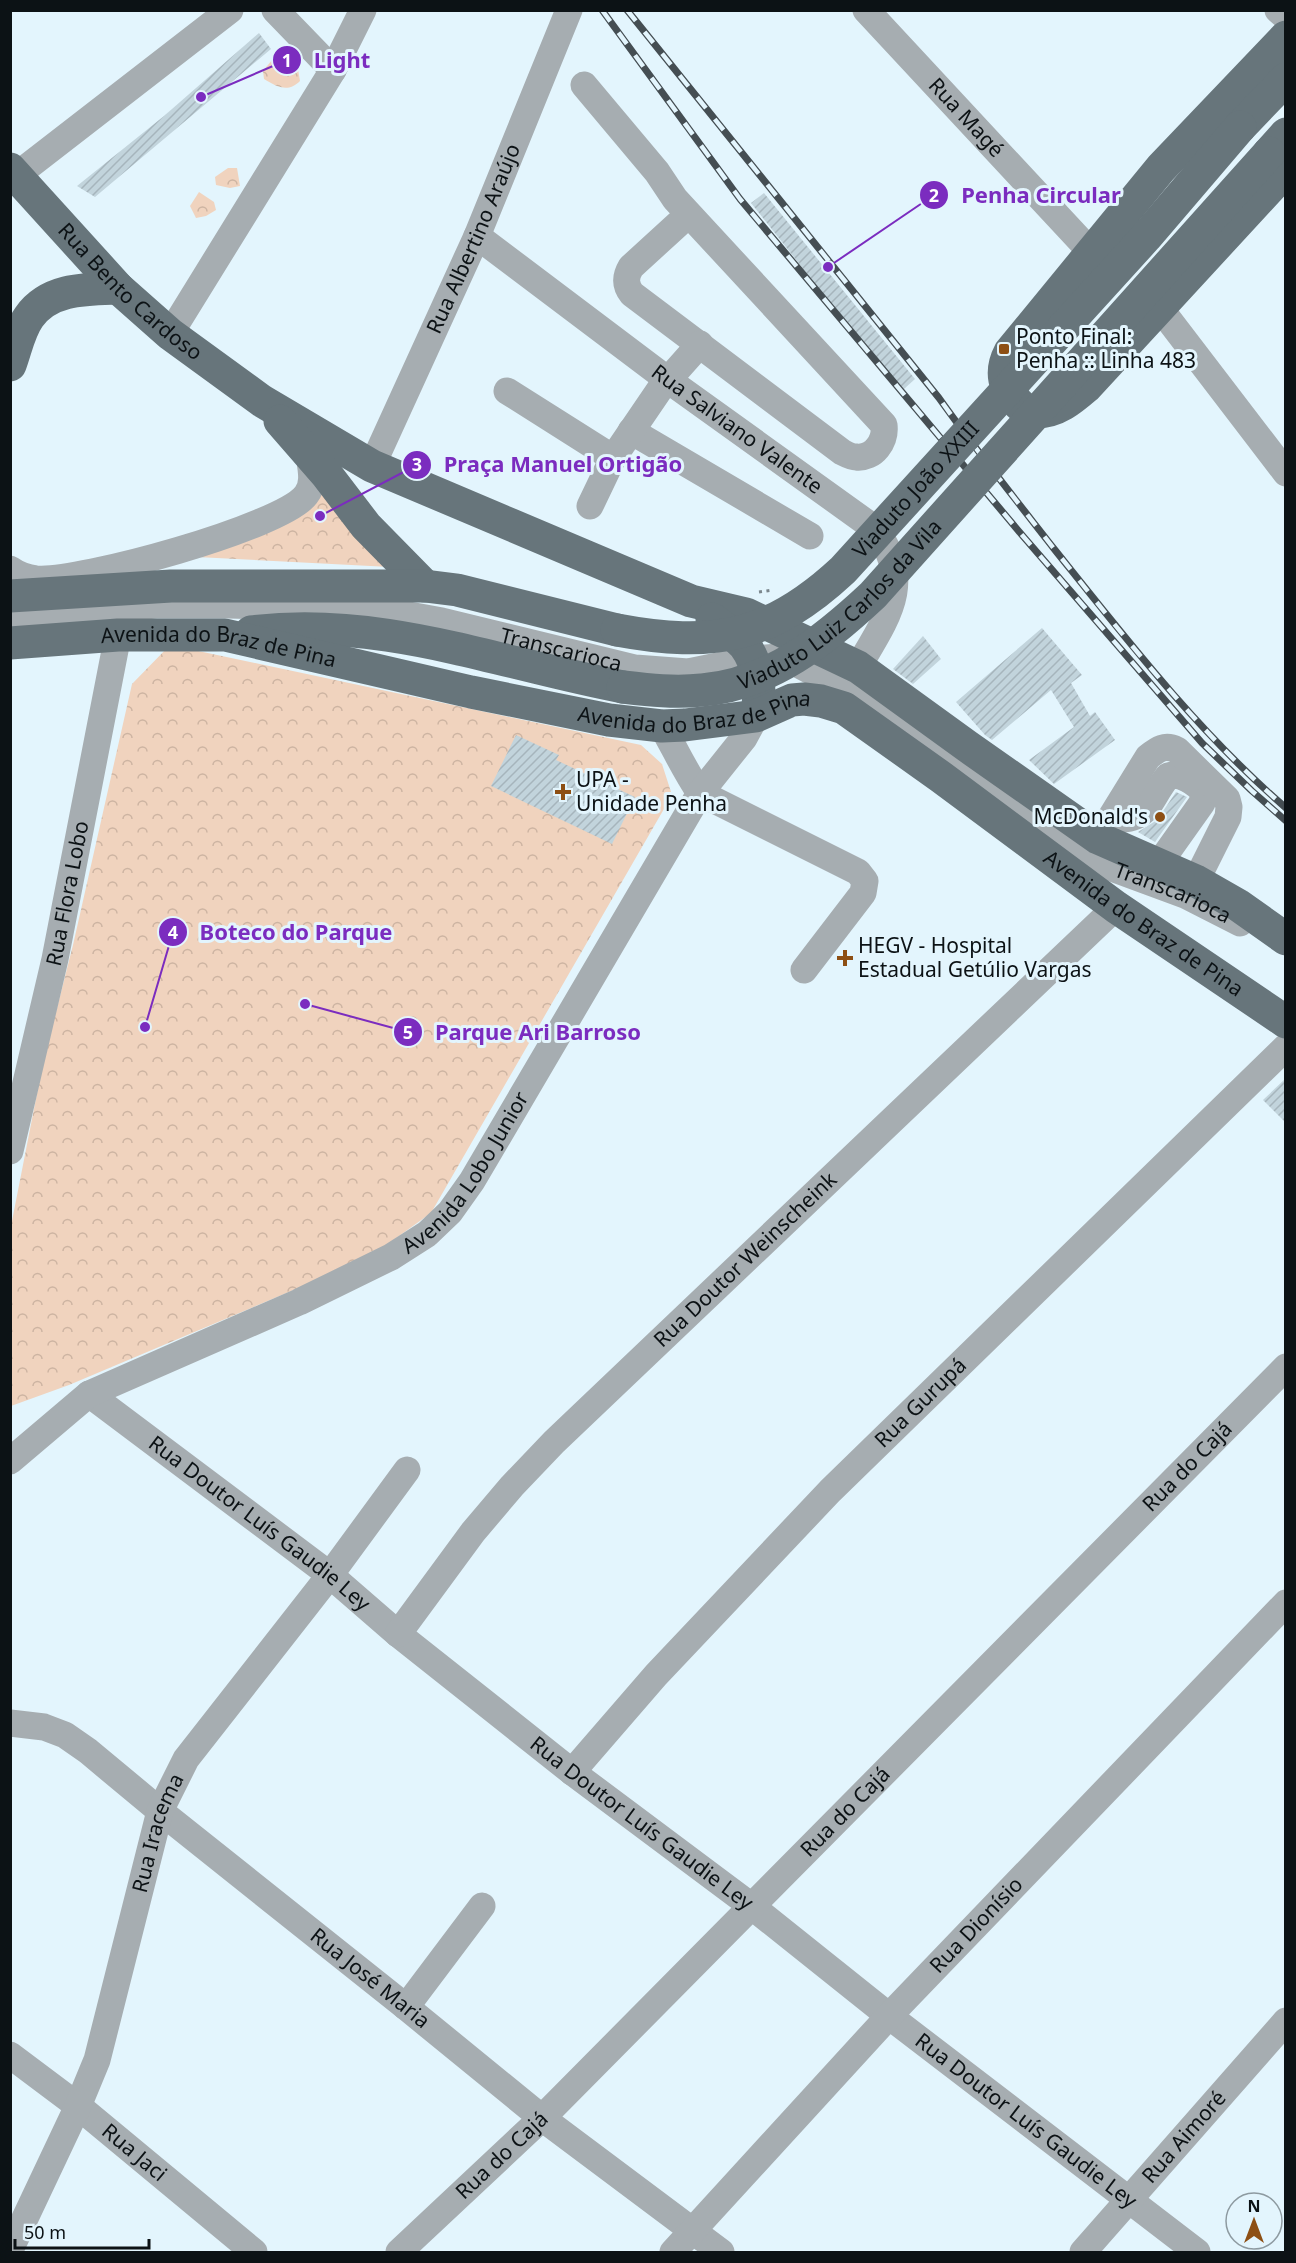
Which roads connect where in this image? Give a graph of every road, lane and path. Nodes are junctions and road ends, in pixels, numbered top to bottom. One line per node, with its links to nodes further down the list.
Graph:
1 (230, 10): 13 (street)
2 (274, 10): 9 (street)
3 (363, 10): 9 (street)
4 (569, 10): 15 (street, Rua Albertino Araújo)
5 (866, 10): 16 (street, Rua Magé)
6 (1278, 10): 7 (street)
7 (1286, 17)
8 (1286, 37): 16 (main road)
9 (333, 70): 19 (street)
10 (1286, 79): 33 (main road, Viaduto João XXIII, bridge)
11 (584, 85): 14 (street)
12 (1280, 152): 18 (main road); 38 (main road, Viaduto Luiz Carlos da Vila, bridge)
13 (14, 172): 17 (main road, Rua Bento Cardoso)
14 (689, 214): 20 (street); 20 (street)
15 (477, 236): 22 (street, Rua Salviano Valente); 28 (street, Rua Albertino Araújo)
16 (1091, 252): 18 (main road)
17 (118, 288): 19 (main road, Rua Bento Cardoso); 21 (main road)
18 (1159, 307): 29 (street)
19 (171, 334): 24 (main road, Rua Bento Cardoso)
20 (700, 344): 22 (street)
21 (10, 365)
22 (668, 380): 25 (street); 41 (street, Rua Salviano Valente)
23 (507, 391): 27 (street)
24 (262, 401): 26 (main road); 28 (main road, Avenida do Braz de Pina)
25 (631, 431): 27 (street); 31 (street)
26 (309, 455): 32 (street); 33 (main road)
27 (613, 458): 30 (street)
28 (372, 466): 35 (main road, Avenida do Braz de Pina)
29 (1286, 473)
30 (590, 506)
31 (810, 536)
32 (10, 569)
33 (425, 586): 34 (main road, Viaduto João XXIII)
34 (10, 596)
35 (691, 601): 40 (main road); 41 (main road, Avenida do Braz de Pina)
36 (10, 618): 40 (street, Transcarioca)
37 (118, 636): 38 (main road, Avenida do Braz de Pina); 39 (main road, Avenida do Braz de Pina); 56 (street, Rua Flora Lobo)
38 (225, 636): 43 (main road, Avenida do Braz de Pina)
39 (10, 642)
40 (747, 655): 42 (main road); 43 (main road); 46 (street, Transcarioca)
41 (858, 666): 45 (main road, Avenida do Braz de Pina)
42 (756, 716): 43 (main road, Avenida do Braz de Pina); 44 (street, Avenida Lobo Junior); 49 (main road, Avenida do Braz de Pina)
43 (674, 726): 44 (street)
44 (700, 793): 52 (street); 58 (street, Avenida Lobo Junior)
45 (1104, 829): 47 (main road, Avenida do Braz de Pina); 47 (street); 48 (street)
46 (1059, 839): 51 (street, Transcarioca); 53 (street, Transcarioca)
47 (1158, 865): 48 (main road, Avenida do Braz de Pina)
48 (1196, 881): 50 (main road, Avenida do Braz de Pina)
49 (1116, 907): 54 (main road, Avenida do Braz de Pina); 63 (street, Rua Doutor Weinscheink)
50 (1286, 939)
51 (1286, 951)
52 (804, 970)
53 (1286, 1005)
54 (1286, 1022)
55 (1286, 1047): 65 (street, Rua Gurupá)
56 (10, 1152)
57 (1286, 1367): 67 (street, Rua do Cajá)
58 (89, 1394): 59 (street, Avenida Lobo Junior); 61 (street, Rua Doutor Luís Gaudie Ley)
59 (10, 1461)
60 (406, 1470): 61 (street, Rua Iracema)
61 (330, 1575): 63 (street, Rua Doutor Luís Gaudie Ley); 66 (street, Rua Iracema)
62 (1286, 1603): 70 (street, Rua Dionísio)
63 (398, 1634): 65 (street, Rua Doutor Luís Gaudie Ley)
64 (10, 1723): 66 (street, Rua José Maria)
65 (573, 1772): 67 (street, Rua Doutor Luís Gaudie Ley)
66 (160, 1811): 69 (street, Rua José Maria); 73 (street, Rua Iracema)
67 (750, 1905): 70 (street, Rua Doutor Luís Gaudie Ley); 74 (street, Rua do Cajá)
68 (482, 1906): 69 (street)
69 (406, 2007): 74 (street, Rua José Maria)
70 (889, 2016): 75 (street, Rua Doutor Luís Gaudie Ley); 76 (street, Rua Dionísio)
71 (1286, 2021): 75 (street, Rua Aimoré)
72 (10, 2055): 73 (street, Rua Jaci)
73 (78, 2106): 77 (street, Rua Iracema); 78 (street, Rua Jaci)
74 (542, 2118): 76 (street, Rua José Maria); 79 (street, Rua do Cajá)
75 (1130, 2200): 82 (street, Rua Aimoré); 83 (street, Rua Doutor Luís Gaudie Ley)
76 (694, 2231): 80 (street, Rua Dionísio); 81 (street, Rua José Maria)
77 (10, 2250)
78 (254, 2253)
79 (399, 2253)
80 (673, 2253)
81 (721, 2253)
82 (1083, 2253)
83 (1197, 2253)

